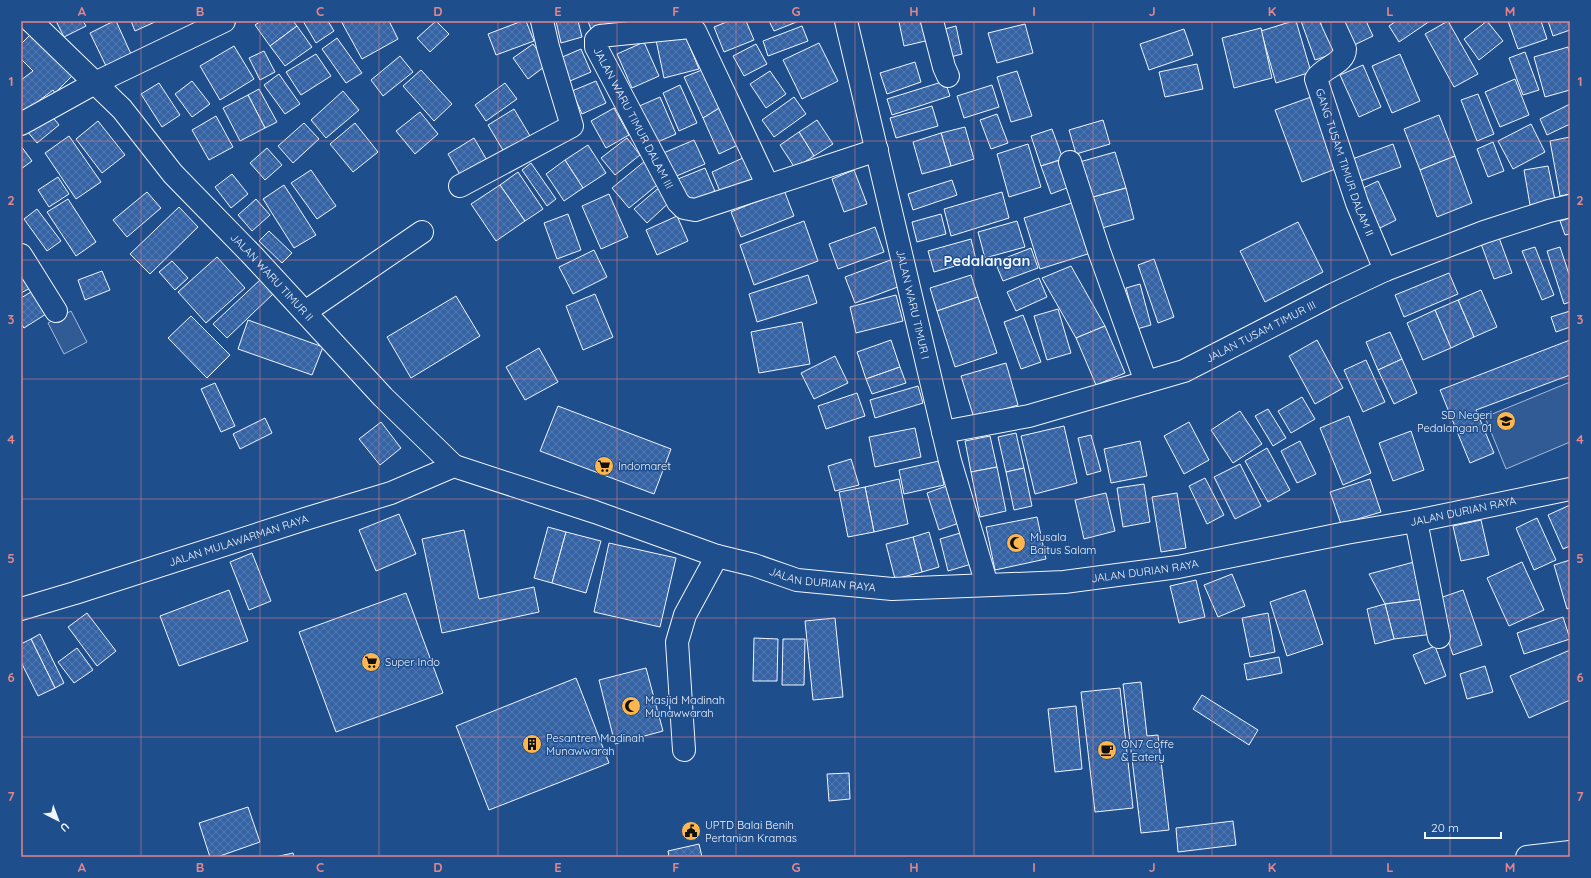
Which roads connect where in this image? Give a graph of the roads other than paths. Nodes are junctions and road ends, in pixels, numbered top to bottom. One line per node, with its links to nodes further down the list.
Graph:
1 (31, 21): 8 (main road, JALAN WARU TIMUR II)
2 (224, 21): 8 (main road)
3 (542, 21): 12 (main road)
4 (846, 21): 10 (main road, JALAN WARU TIMUR I)
5 (932, 21): 7 (main road)
6 (1332, 21): 17 (main road, GANG TUSAM TIMUR DALAM II)
7 (948, 76)
8 (95, 83): 9 (main road); 19 (main road, JALAN WARU TIMUR II)
9 (21, 124)
10 (877, 150): 13 (main road, JALAN WARU TIMUR DALAM III); 21 (main road, JALAN WARU TIMUR I)
11 (1070, 162): 20 (main road)
12 (460, 186)
13 (768, 186): 13 (main road, JALAN WARU TIMUR DALAM III)
14 (1570, 206): 17 (main road, JALAN TUSAM TIMUR III)
15 (422, 232): 19 (main road)
16 (21, 255): 18 (main road)
17 (1385, 270): 20 (main road, JALAN TUSAM TIMUR III)
18 (56, 311)
19 (305, 312): 22 (main road, JALAN WARU TIMUR II)
20 (1146, 382): 21 (main road, JALAN TUSAM TIMUR III)
21 (943, 432): 26 (main road, JALAN WARU TIMUR I)
22 (454, 466): 25 (main road, JALAN DURIAN RAYA); 27 (main road, JALAN MULAWARMAN RAYA)
23 (1570, 489): 24 (main road, JALAN DURIAN RAYA)
24 (1416, 521): 26 (main road, JALAN DURIAN RAYA); 28 (main road)
25 (717, 556): 26 (main road, JALAN DURIAN RAYA); 29 (main road)
26 (987, 586)
27 (21, 608)
28 (1439, 637)
29 (684, 750)
30 (1570, 852): 31 (main road)
31 (1527, 857)

